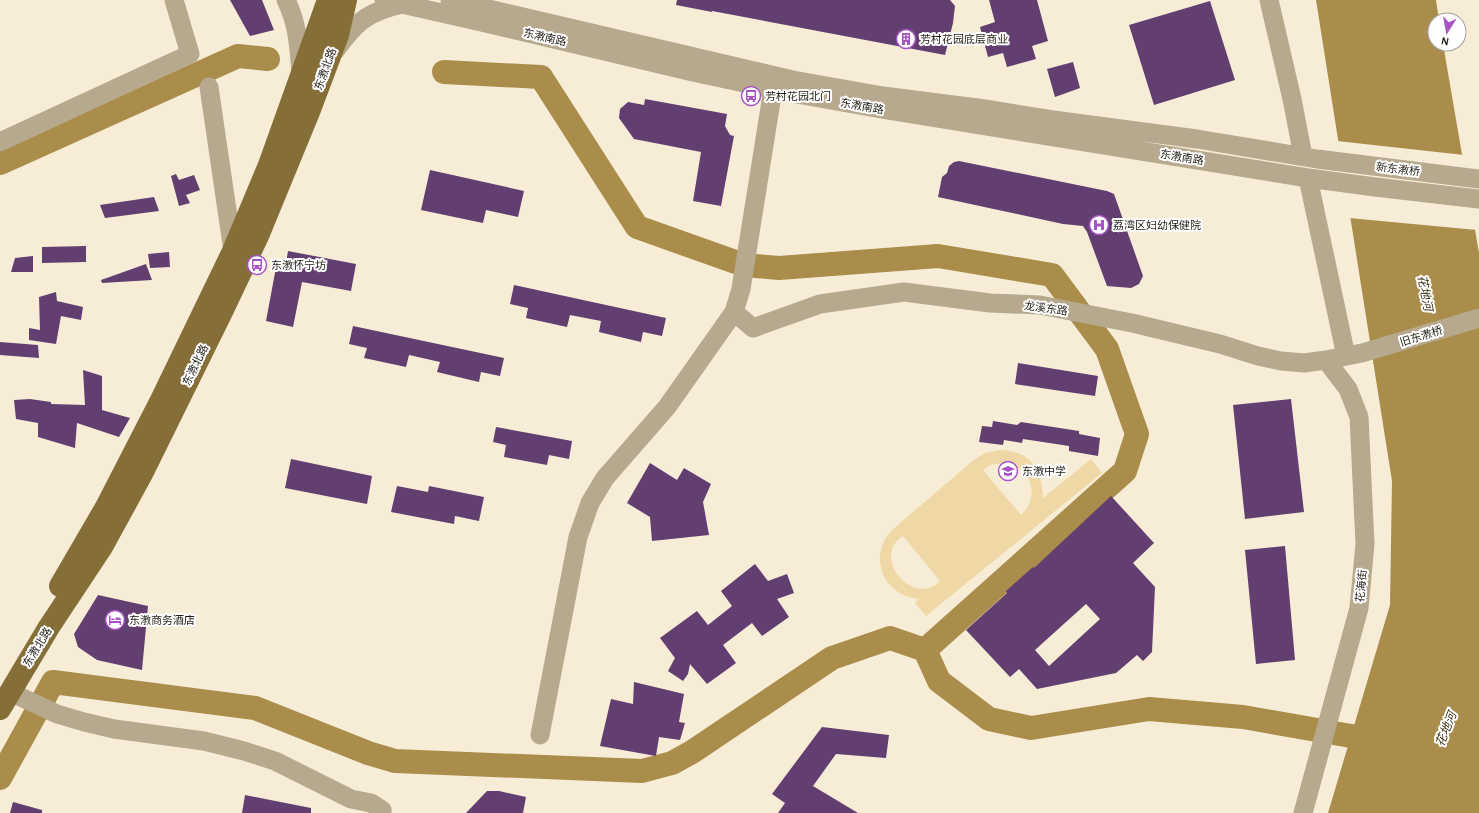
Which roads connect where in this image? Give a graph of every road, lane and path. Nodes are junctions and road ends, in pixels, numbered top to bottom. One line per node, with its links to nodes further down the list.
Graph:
1 (174, 0): 13 (street)
2 (286, 0): 10 (street)
3 (328, 0): 10 (main road, 东漖北路)
4 (346, 0): 9 (main road, 东漖北路)
5 (384, 0): 8 (street, 东漖南路)
6 (450, 0): 14 (street, 东漖南路)
7 (1269, 0): 14 (street)
8 (402, 4): 9 (street); 12 (street, 东漖南路)
9 (330, 56): 23 (main road, 东漖北路)
10 (301, 76): 18 (main road, 东漖北路)
11 (209, 88): 18 (street)
12 (773, 89): 15 (street, 东漖南路); 19 (street)
13 (0, 142)
14 (1310, 158): 16 (street, 新东漖桥)
15 (1315, 179): 17 (street, 新东漖桥); 21 (street)
16 (1479, 179)
17 (1479, 199)
18 (233, 251): 23 (main road, 东漖北路)
19 (734, 312): 22 (street, 龙溪东路); 24 (street)
20 (1479, 318): 21 (street, 旧东漖桥)
21 (1354, 355): 22 (street, 龙溪东路)
22 (1326, 360): 26 (street, 花海街)
23 (9, 696): 25 (street)
24 (540, 735)
25 (382, 813)
26 (1303, 813)

